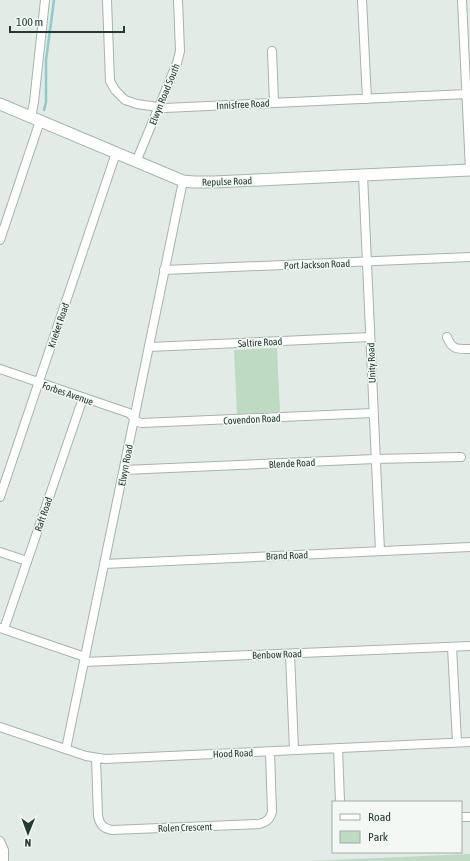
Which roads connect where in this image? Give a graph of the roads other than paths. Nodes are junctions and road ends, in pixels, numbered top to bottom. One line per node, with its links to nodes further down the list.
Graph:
1 (45, 0): 12 (street)
2 (107, 0): 11 (street, Innisfree Road)
3 (178, 0): 11 (street, Elwyn Road South)
4 (362, 0): 8 (street)
5 (462, 0): 7 (street)
6 (272, 51): 9 (street)
7 (466, 94): 8 (street, Innisfree Road); 15 (street)
8 (367, 99): 9 (street, Innisfree Road)
9 (274, 102): 11 (street, Innisfree Road)
10 (0, 104): 12 (street, Repulse Road)
11 (158, 108): 14 (street, Elwyn Road South)
12 (35, 119): 13 (street, Repulse Road); 18 (street)
13 (116, 153): 14 (street, Repulse Road); 27 (street, Krieket Road)
14 (136, 162): 17 (street, Repulse Road)
15 (470, 170): 16 (street, Repulse Road)
16 (363, 176): 17 (street, Repulse Road); 20 (street, Unity Road)
17 (183, 181): 21 (street, Elwyn Road)
18 (0, 240)
19 (470, 257): 20 (street, Port Jackson Road)
20 (367, 262): 21 (street, Port Jackson Road); 22 (street, Unity Road)
21 (164, 270): 24 (street, Elwyn Road)
22 (370, 337): 24 (street, Saltire Road); 29 (street, Unity Road)
23 (447, 337): 25 (street)
24 (149, 347): 30 (street, Elwyn Road)
25 (470, 349)
26 (0, 369): 27 (street, Forbes Avenue)
27 (38, 383): 28 (street, Forbes Avenue); 34 (street, Krieket Road)
28 (83, 398): 30 (street, Forbes Avenue); 38 (street, Raft Road)
29 (373, 413): 30 (street, Covendon Road); 32 (street, Unity Road)
30 (134, 417): 33 (street, Elwyn Road)
31 (461, 457): 32 (street, Blende Road)
32 (375, 459): 33 (street, Blende Road); 36 (street, Unity Road)
33 (124, 470): 39 (street, Elwyn Road)
34 (0, 497)
35 (470, 548): 36 (street, Brand Road)
36 (380, 551): 39 (street, Brand Road)
37 (0, 552): 38 (street)
38 (27, 561): 40 (street, Raft Road)
39 (104, 564): 44 (street, Elwyn Road)
40 (2, 628): 44 (street, Benbow Road)
41 (470, 646): 42 (street, Benbow Road)
42 (452, 647): 43 (street, Benbow Road); 46 (street)
43 (290, 654): 44 (street, Benbow Road); 50 (street)
44 (84, 659): 49 (street, Elwyn Road)
45 (0, 727): 49 (street, Hood Road)
46 (457, 742): 47 (street, Hood Road); 48 (street, Hood Road)
47 (470, 742)
48 (338, 748): 50 (street, Hood Road); 53 (street)
49 (66, 749): 52 (street, Hood Road)
50 (294, 750): 51 (street, Hood Road)
51 (270, 752): 52 (street, Hood Road); 52 (street, Rolen Crescent)
52 (96, 758)
53 (340, 801)
54 (0, 841): 55 (street)
55 (4, 861)

